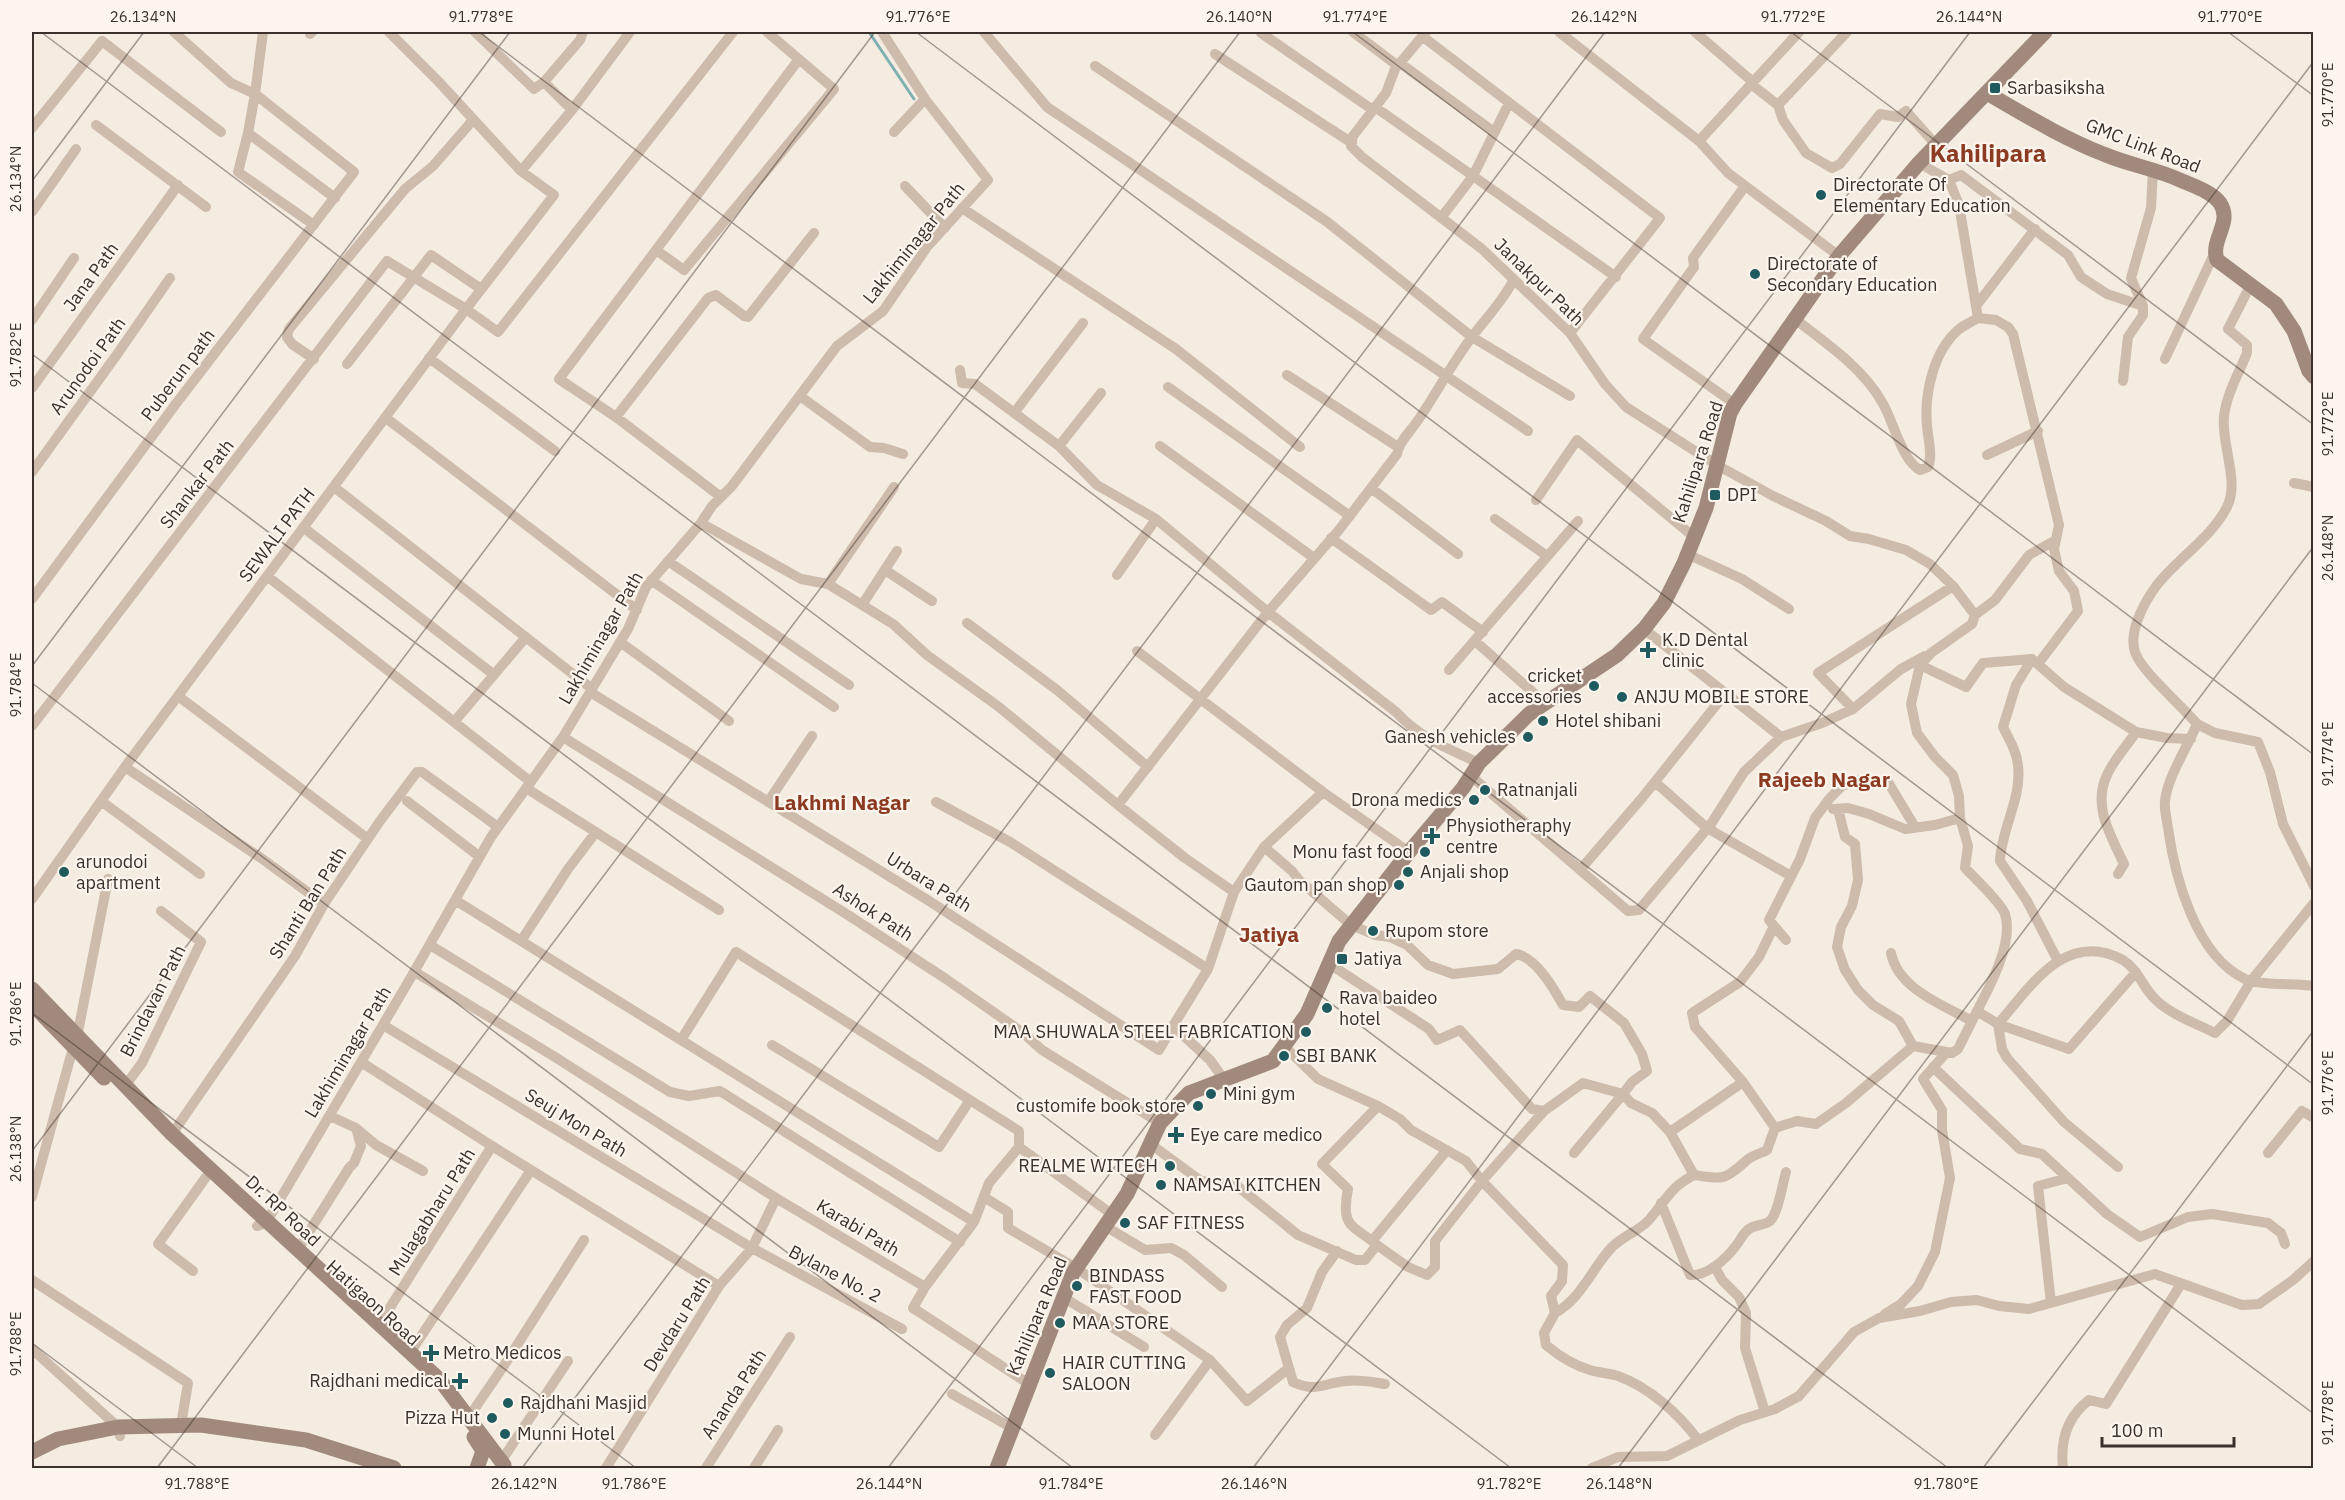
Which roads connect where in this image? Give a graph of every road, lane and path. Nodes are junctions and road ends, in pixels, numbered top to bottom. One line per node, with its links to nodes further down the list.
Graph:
1 (174, 32): 27 (street)
2 (263, 32): 27 (street)
3 (388, 32): 33 (street)
4 (475, 32): 24 (street)
5 (583, 32): 24 (street)
6 (630, 32): 32 (street)
7 (733, 32): 73 (street)
8 (767, 32): 21 (street)
9 (882, 32): 28 (street, Lakhiminagar Path)
10 (984, 32): 86 (street)
11 (1353, 32): 22 (street)
12 (1559, 32): 40 (street)
13 (1695, 32): 25 (street)
14 (1799, 32): 25 (street)
15 (1846, 32): 30 (street)
16 (2045, 32): 26 (main road, Kahilipara Road)
17 (1261, 33): 31 (street)
18 (1424, 34): 22 (street); 29 (street)
19 (105, 36): 35 (street); 36 (street)
20 (1215, 54): 42 (street, Janakpur Path)
21 (799, 59): 61 (street); 61 (street)
22 (1399, 64): 31 (street); 38 (street)
23 (1095, 66): 79 (street)
24 (544, 82): 32 (street)
25 (1752, 83): 30 (street); 40 (street)
26 (1987, 93): 41 (main road, Kahilipara Road); 45 (main road, GMC Link Road)
27 (255, 94): 39 (street); 52 (street, Puberun path)
28 (926, 99): 37 (street); 54 (street, Lakhiminagar Path)
29 (1509, 103): 38 (street); 65 (street)
30 (1778, 105): 41 (street)
31 (1374, 109): 42 (street); 47 (street)
32 (572, 110): 46 (street)
33 (473, 120): 46 (street); 81 (street)
34 (96, 125): 49 (street)
35 (32, 128)
36 (221, 132)
37 (894, 132)
38 (1494, 132): 47 (street)
39 (248, 133): 52 (street); 57 (street)
40 (1699, 141): 51 (street)
41 (1936, 145): 44 (main road, Kahilipara Road)
42 (1355, 148): 56 (street, Janakpur Path)
43 (76, 149): 55 (street)
44 (1919, 163): 48 (street); 63 (main road, Kahilipara Road)
45 (2153, 170): 62 (main road, GMC Link Road); 72 (street)
46 (521, 171): 70 (street, SEWALI PATH)
47 (1473, 176): 56 (street); 65 (street)
48 (1949, 180): 59 (street); 71 (street)
49 (178, 185): 53 (street); 90 (street, Jana Path)
50 (905, 186): 58 (street)
51 (1745, 186): 63 (street); 94 (street)
52 (335, 198): 57 (street, Puberun path)
53 (206, 207)
54 (962, 208): 58 (street, Lakhiminagar Path); 102 (street)
55 (32, 212)
56 (1442, 218): 68 (street, Janakpur Path)
57 (314, 225): 137 (street, Puberun path)
58 (945, 228): 92 (street, Lakhiminagar Path)
59 (2035, 229): 71 (street); 72 (street)
60 (814, 233): 96 (street)
61 (656, 250): 96 (street)
62 (2215, 252): 69 (main road); 82 (street)
63 (1839, 256): 75 (main road, Kahilipara Road)
64 (74, 258): 76 (street)
65 (1616, 277): 78 (street)
66 (170, 278): 108 (street, Arunodoi Path)
67 (414, 278): 70 (street); 73 (street); 81 (street, Shankar Path); 83 (street)
68 (1513, 281): 78 (street, Janakpur Path); 79 (street)
69 (2251, 284): 87 (main road); 165 (street)
70 (482, 289): 73 (street, SEWALI PATH)
71 (1976, 306): 74 (street)
72 (2143, 306): 88 (street)
73 (466, 309): 80 (street, SEWALI PATH)
74 (1978, 318): 75 (street); 99 (street)
75 (1795, 319): 94 (main road, Kahilipara Road)
76 (32, 320)
77 (1083, 323): 95 (street)
78 (1570, 333): 107 (street, Janakpur Path)
79 (1472, 337): 86 (street); 93 (street)
80 (429, 358): 97 (street, SEWALI PATH); 104 (street)
81 (314, 359): 166 (street, Shankar Path)
82 (2165, 360)
83 (347, 364)
84 (960, 370): 95 (street)
85 (1287, 375): 103 (street)
86 (1447, 376): 98 (street); 103 (street)
87 (2313, 377)
88 (2123, 381)
89 (1168, 387): 116 (street)
90 (32, 388)
91 (1101, 393): 100 (street)
92 (800, 396): 105 (street); 114 (street, Lakhiminagar Path)
93 (1570, 396)
94 (1735, 404): 107 (main road, Kahilipara Road)
95 (1014, 412): 100 (street)
96 (616, 417): 114 (street)
97 (386, 418): 110 (street, SEWALI PATH); 141 (street)
98 (1528, 432)
99 (2037, 432): 106 (street); 124 (street)
100 (1059, 446): 117 (street)
101 (1160, 446): 129 (street)
102 (1300, 447)
103 (1398, 447): 113 (street)
104 (555, 451)
105 (903, 454)
106 (1987, 455)
107 (1717, 465): 122 (main road, Kahilipara Road); 136 (street, Janakpur Path)
108 (32, 472)
109 (2294, 483): 112 (street)
110 (334, 487): 121 (street, SEWALI PATH); 146 (street, Urbara Path)
111 (894, 487): 135 (street)
112 (2313, 487)
113 (1371, 488): 116 (street); 126 (street)
114 (721, 497): 120 (street, Lakhiminagar Path)
115 (1536, 500): 122 (street)
116 (1350, 516): 123 (street)
117 (1156, 519): 132 (street); 142 (street)
118 (1495, 519): 128 (street)
119 (1578, 520): 128 (street)
120 (701, 523): 130 (street, Lakhiminagar Path); 135 (street)
121 (303, 528): 133 (street, SEWALI PATH); 154 (street)
122 (1694, 537): 127 (main road, Kahilipara Road)
123 (1331, 538): 129 (street); 147 (street)
124 (2056, 540): 143 (street); 151 (street)
125 (897, 551): 131 (street)
126 (1458, 554)
127 (1688, 554): 140 (street); 145 (main road, Kahilipara Road)
128 (1547, 556): 147 (street)
129 (1314, 558): 142 (street)
130 (668, 561): 134 (street, Lakhiminagar Path); 155 (street)
131 (885, 570): 138 (street); 139 (street)
132 (1118, 575)
133 (267, 576): 158 (street, SEWALI PATH); 164 (street)
134 (651, 580): 141 (street, Lakhiminagar Path); 161 (street)
135 (828, 584): 139 (street)
136 (1953, 586): 143 (street, Janakpur Path); 162 (street)
137 (32, 599)
138 (932, 601)
139 (862, 605): 182 (street)
140 (1789, 609)
141 (637, 610): 148 (street, Lakhiminagar Path)
142 (1268, 612): 159 (street); 174 (street)
143 (1975, 615): 150 (street)
144 (967, 622): 173 (street)
145 (1644, 629): 157 (street); 160 (main road, Kahilipara Road)
146 (526, 637): 154 (street); 156 (street, Urbara Path)
147 (1479, 637): 153 (street); 160 (street)
148 (620, 642): 156 (street, Lakhiminagar Path); 163 (street)
149 (1137, 651): 159 (street)
150 (1931, 653): 152 (street); 162 (street)
151 (2035, 662): 152 (street); 167 (street); 213 (street)
152 (1920, 665): 185 (street)
153 (1449, 670)
154 (493, 674): 164 (street)
155 (849, 686)
156 (591, 690): 169 (street, Lakhiminagar Path); 180 (street, Urbara Path)
157 (1725, 694): 170 (street); 175 (street)
158 (178, 696): 172 (street, SEWALI PATH); 190 (street)
159 (1202, 699): 173 (street); 177 (street)
160 (1545, 703): 174 (main road, Kahilipara Road)
161 (834, 707)
162 (1853, 709): 170 (street)
163 (729, 721)
164 (454, 722): 176 (street)
165 (2197, 724): 171 (street); 199 (street)
166 (32, 726)
167 (2136, 732): 171 (street); 196 (street)
168 (812, 736): 180 (street)
169 (563, 737): 176 (street, Lakhiminagar Path); 243 (street, Ashok Path)
170 (1781, 737): 188 (street)
171 (2191, 739): 218 (street)
172 (125, 767): 178 (street, SEWALI PATH); 204 (street)
173 (1148, 767): 182 (street)
174 (1475, 770): 192 (main road, Kahilipara Road); 194 (street)
175 (1655, 782): 188 (street); 194 (street)
176 (529, 785): 186 (street, Lakhiminagar Path); 189 (street)
177 (1323, 792): 191 (street); 192 (street)
178 (101, 801): 195 (street); 201 (street, SEWALI PATH)
179 (407, 801): 193 (street)
180 (768, 802): 225 (street, Urbara Path)
181 (936, 802): 215 (street)
182 (1118, 805): 200 (street)
183 (1838, 808): 184 (street); 187 (street); 229 (street)
184 (1822, 809): 187 (street); 197 (street)
185 (1960, 819): 187 (street); 222 (street)
186 (498, 827): 190 (street, Shanti Ban Path); 193 (street, Lakhiminagar Path)
187 (1915, 827)
188 (1707, 828): 194 (street); 197 (street)
189 (596, 832): 205 (street); 210 (street)
190 (368, 839): 204 (street, Shanti Ban Path)
191 (1264, 847): 200 (street); 207 (street)
192 (1409, 852): 207 (main road, Kahilipara Road)
193 (480, 857): 202 (street, Lakhiminagar Path)
194 (1580, 870)
195 (200, 873)
196 (2118, 874)
197 (1791, 876): 208 (street)
198 (108, 879): 227 (street)
199 (2313, 886)
200 (1234, 892): 215 (street)
201 (32, 899)
202 (455, 900): 210 (street); 211 (street, Lakhiminagar Path)
203 (2313, 903): 218 (street)
204 (324, 904): 247 (street, Shanti Ban Path)
205 (719, 910)
206 (160, 911): 236 (street, Brindavan Path)
207 (1351, 925): 214 (main road, Kahilipara Road); 237 (street)
208 (1774, 926): 209 (street); 235 (street)
209 (1786, 940)
210 (521, 941): 226 (street)
211 (430, 945): 216 (street, Lakhiminagar Path); 270 (street)
212 (1891, 953): 222 (street)
213 (2058, 961): 217 (street); 223 (street)
214 (1328, 963): 230 (main road, Kahilipara Road); 240 (street)
215 (1208, 969): 225 (street)
216 (415, 972): 224 (street, Lakhiminagar Path); 264 (street, Karabi Path)
217 (2136, 972): 218 (street); 223 (street)
218 (2251, 981): 219 (street)
219 (2313, 986)
220 (32, 989): 227 (main road, Dr. RP Road)
221 (34, 1011): 227 (main road, Hatigaon Road)
222 (1974, 1016): 223 (street); 231 (street)
223 (1998, 1024): 254 (street)
224 (383, 1025): 232 (street, Lakhiminagar Path); 273 (street, Seuj Mon Path)
225 (1173, 1026): 234 (street)
226 (681, 1041): 238 (street); 267 (street)
227 (75, 1043): 236 (main road, Dr. RP Road); 259 (main road, Hatigaon Road); 262 (street)
228 (772, 1045): 238 (street)
229 (1913, 1046): 231 (street); 245 (street)
230 (1285, 1047): 234 (main road, Kahilipara Road); 239 (street)
231 (1946, 1053): 233 (street)
232 (361, 1062): 241 (street, Lakhiminagar Path); 249 (street)
233 (1933, 1067): 260 (street); 288 (street)
234 (1225, 1081): 243 (main road, Kahilipara Road)
235 (1743, 1082): 245 (street); 246 (street)
236 (125, 1086): 247 (main road, Dr. RP Road)
237 (1623, 1094): 240 (street); 246 (street); 252 (street)
238 (970, 1100): 250 (street)
239 (1378, 1106): 251 (street); 271 (street)
240 (1544, 1111): 261 (street)
241 (330, 1116): 244 (street); 268 (street, Lakhiminagar Path)
242 (2313, 1118): 253 (street)
243 (1160, 1122): 248 (main road, Kahilipara Road)
244 (356, 1128): 256 (street); 274 (street)
245 (1775, 1128): 258 (street)
246 (1670, 1132): 258 (street)
247 (172, 1134): 268 (main road, Dr. RP Road)
248 (1149, 1143): 266 (main road, Kahilipara Road); 275 (street)
249 (492, 1146): 255 (street); 289 (street, Mulagabharu Path)
250 (1019, 1147): 263 (street); 266 (street)
251 (1447, 1150): 261 (street); 271 (street)
252 (1574, 1153)
253 (2268, 1153)
254 (2118, 1167)
255 (531, 1170): 282 (street); 294 (street)
256 (423, 1171)
257 (1786, 1172): 277 (street)
258 (1694, 1175): 265 (street)
259 (206, 1177): 268 (main road, Hatigaon Road); 279 (street)
260 (2068, 1178): 272 (street); 286 (street)
261 (1482, 1181): 271 (street); 287 (street)
262 (32, 1197)
263 (984, 1197): 267 (street); 278 (street)
264 (776, 1198): 273 (street, Devdaru Path); 283 (street, Karabi Path)
265 (1661, 1203): 277 (street); 287 (street)
266 (1109, 1220): 278 (main road, Kahilipara Road); 284 (street)
267 (974, 1222): 270 (street)
268 (262, 1224): 274 (main road, Dr. RP Road); 315 (main road, Hatigaon Road)
269 (584, 1240): 302 (street)
270 (960, 1242): 283 (street)
271 (1375, 1243): 275 (street)
272 (2285, 1244)
273 (752, 1248): 282 (street, Devdaru Path); 290 (street, Bylane No. 2)
274 (297, 1251): 289 (main road, Dr. RP Road)
275 (1337, 1251): 297 (street)
276 (2313, 1261): 281 (street)
277 (1715, 1267): 301 (street)
278 (1076, 1268): 285 (main road, Kahilipara Road); 295 (street)
279 (193, 1271)
280 (32, 1280): 303 (street)
281 (2181, 1284): 286 (street); 322 (street)
282 (719, 1286): 316 (street, Devdaru Path)
283 (925, 1287): 298 (street)
284 (1222, 1287)
285 (1064, 1297): 292 (street); 298 (main road, Kahilipara Road)
286 (2051, 1303): 288 (street)
287 (1555, 1313): 308 (street)
288 (1879, 1318): 301 (street)
289 (379, 1325): 294 (main road, Dr. RP Road)
290 (902, 1329)
291 (790, 1337): 317 (street, Ananda Path)
292 (1144, 1347)
293 (32, 1349): 306 (street)
294 (410, 1353): 302 (main road, Dr. RP Road)
295 (1210, 1360): 297 (street); 307 (street)
296 (568, 1361): 312 (street)
297 (1289, 1368): 299 (street)
298 (1029, 1384): 304 (main road, Kahilipara Road)
299 (1385, 1384)
300 (952, 1394): 304 (street)
301 (1765, 1412): 308 (street)
302 (469, 1417): 312 (main road, Dr. RP Road)
303 (181, 1425): 306 (main road); 314 (main road)
304 (1012, 1428): 319 (main road, Kahilipara Road)
305 (778, 1430): 318 (street)
306 (119, 1432): 309 (main road); 311 (main road); 313 (main road)
307 (1155, 1436)
308 (1698, 1440): 310 (street)
309 (32, 1452)
310 (1659, 1456): 320 (street); 321 (street)
311 (32, 1461)
312 (505, 1464): 315 (main road)
313 (369, 1468)
314 (393, 1468)
315 (477, 1468)
316 (606, 1468)
317 (706, 1468)
318 (754, 1468)
319 (997, 1468)
320 (1593, 1468)
321 (1662, 1468)
322 (2063, 1468)

